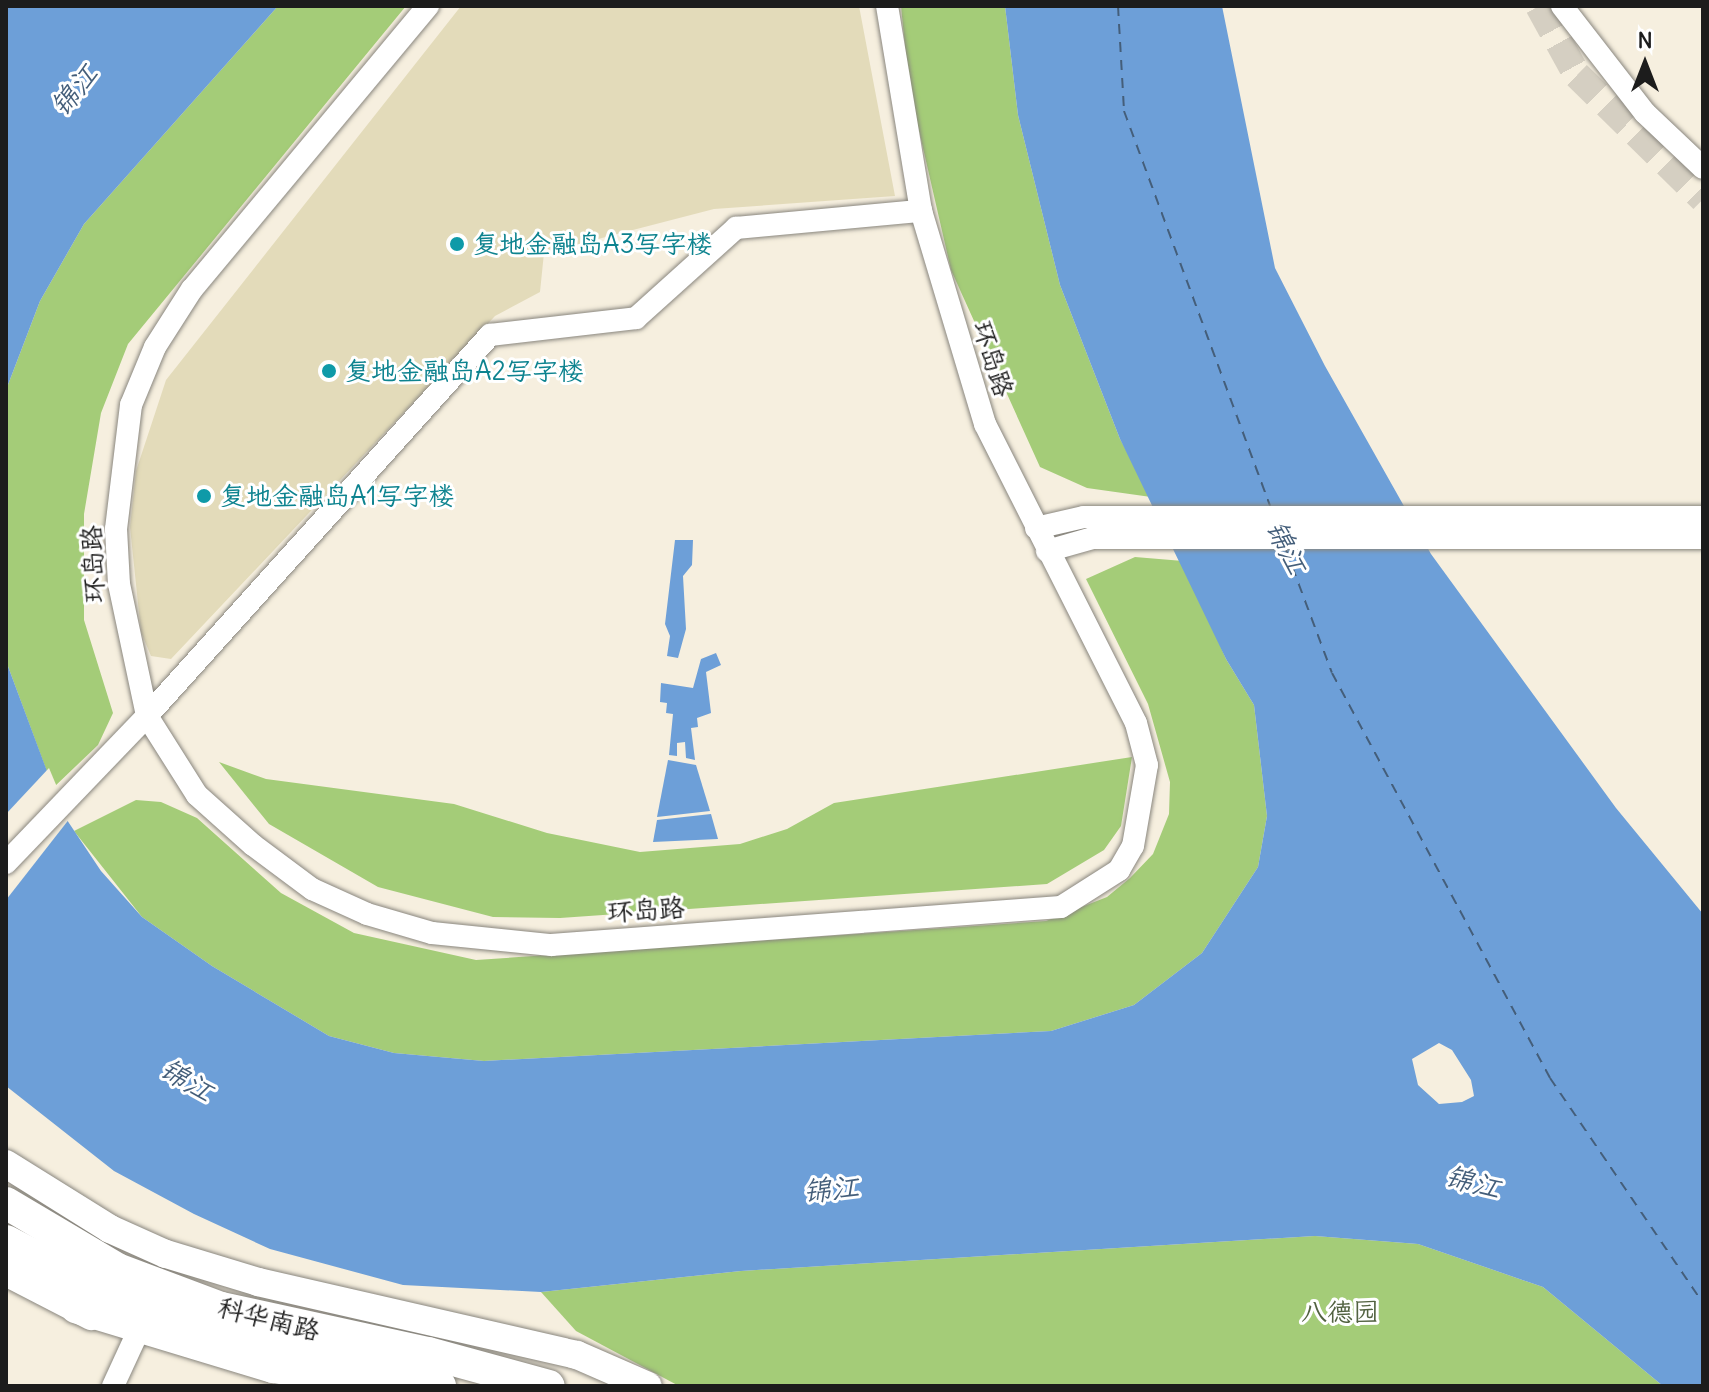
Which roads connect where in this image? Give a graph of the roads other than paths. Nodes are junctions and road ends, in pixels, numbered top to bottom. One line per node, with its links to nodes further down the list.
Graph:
1 (428, 6): 10 (street, 环岛路)
2 (887, 6): 5 (street, 环岛路)
3 (1562, 6): 4 (street)
4 (1703, 168)
5 (921, 211): 7 (street, 环岛路); 10 (street)
6 (1703, 517): 7 (street)
7 (1036, 528): 9 (street, 环岛路)
8 (1703, 538): 9 (street)
9 (1047, 551): 10 (street, 环岛路)
10 (147, 716): 11 (street)
11 (6, 863)
12 (6, 1164): 15 (main road)
13 (6, 1203): 19 (highway, 科华南路)
14 (6, 1241): 23 (highway, 科华南路)
15 (166, 1254): 19 (main road); 24 (main road)
16 (6, 1272): 17 (main road)
17 (75, 1309): 18 (main road); 22 (main road)
18 (136, 1336): 20 (street); 21 (main road)
19 (535, 1380)
20 (113, 1386)
21 (295, 1386)
22 (379, 1386)
23 (440, 1386)
24 (648, 1386)

